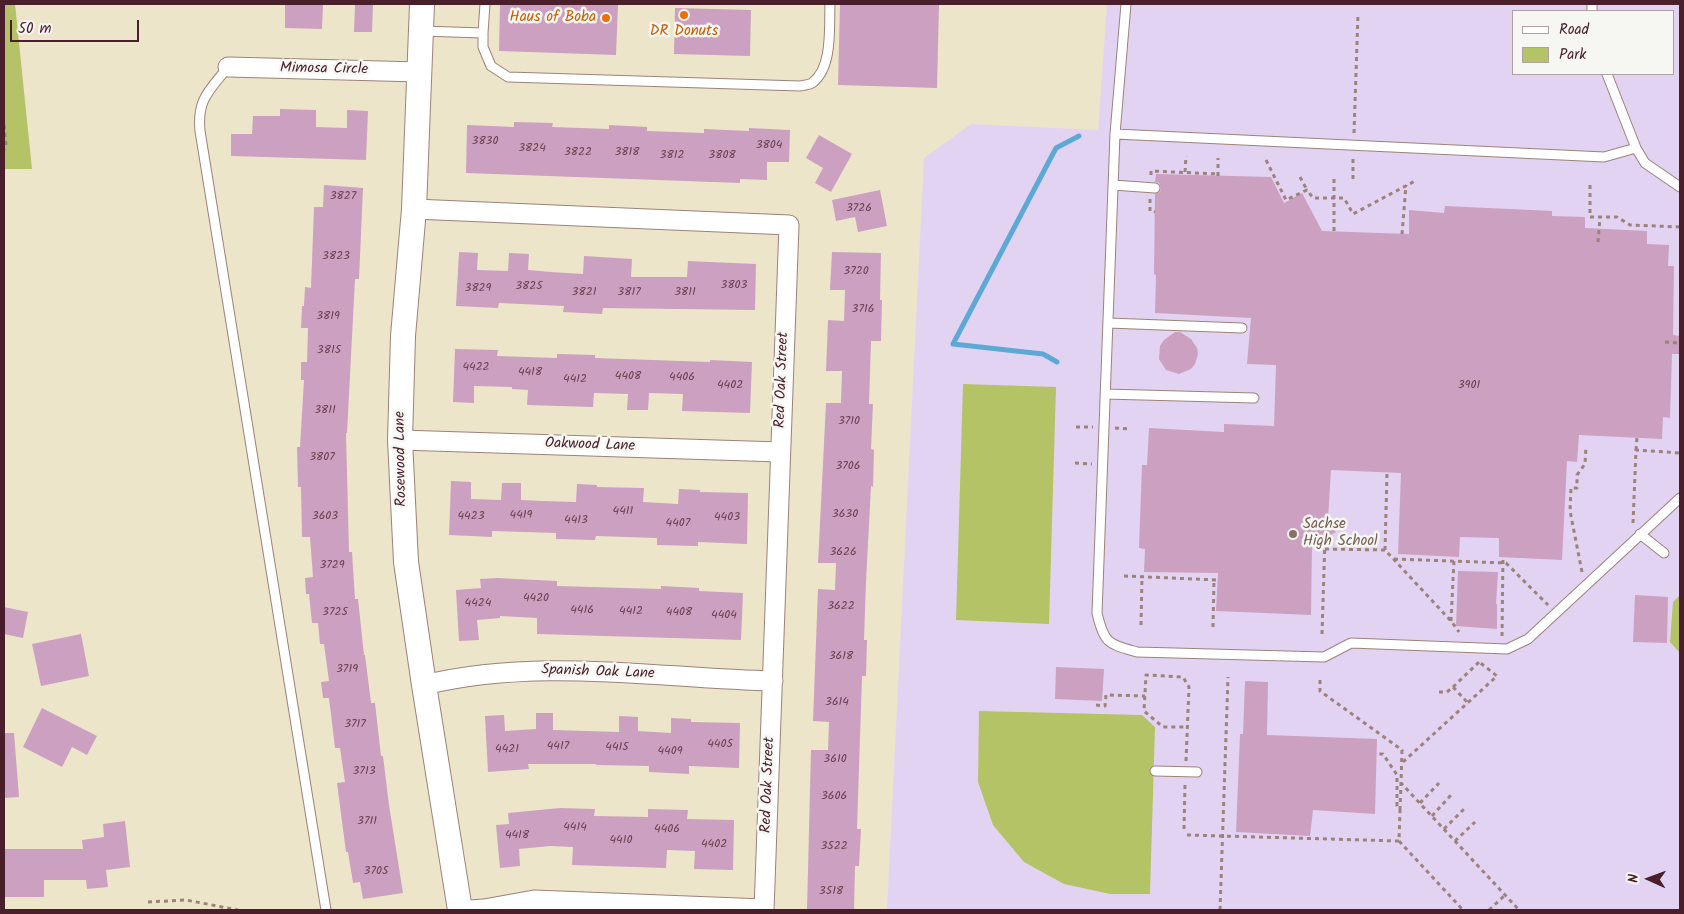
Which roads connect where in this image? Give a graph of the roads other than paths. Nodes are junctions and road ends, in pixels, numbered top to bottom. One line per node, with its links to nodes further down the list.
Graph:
1 (422, 4): 5 (street, Rosewood Lane)
2 (485, 4): 6 (lane)
3 (830, 4): 6 (lane)
4 (1126, 4): 10 (lane)
5 (421, 31): 6 (lane); 8 (street, Rosewood Lane)
6 (482, 33)
7 (228, 67): 8 (street, Mimosa Circle); 29 (lane)
8 (420, 72): 15 (street, Rosewood Lane)
9 (1607, 75): 11 (lane)
10 (1115, 134): 11 (lane); 12 (lane)
11 (1636, 148): 13 (lane)
12 (1113, 185): 14 (lane); 16 (lane)
13 (1680, 187)
14 (1153, 188)
15 (414, 209): 20 (street, Rosewood Lane); 21 (street, Red Oak Street)
16 (1108, 323): 17 (lane); 18 (lane)
17 (1242, 328)
18 (1105, 394): 19 (lane); 23 (lane)
19 (1254, 398)
20 (400, 440): 21 (street, Oakwood Lane); 26 (street, Rosewood Lane)
21 (780, 452): 25 (street, Red Oak Street)
22 (1680, 498): 23 (lane)
23 (1637, 531): 24 (lane)
24 (1664, 553)
25 (773, 681): 26 (street, Spanish Oak Lane); 32 (street, Red Oak Street)
26 (424, 685): 30 (street, Rosewood Lane)
27 (1156, 770): 28 (lane)
28 (1197, 772)
29 (326, 910)
30 (460, 910)
31 (470, 910): 32 (street)
32 (764, 910)

